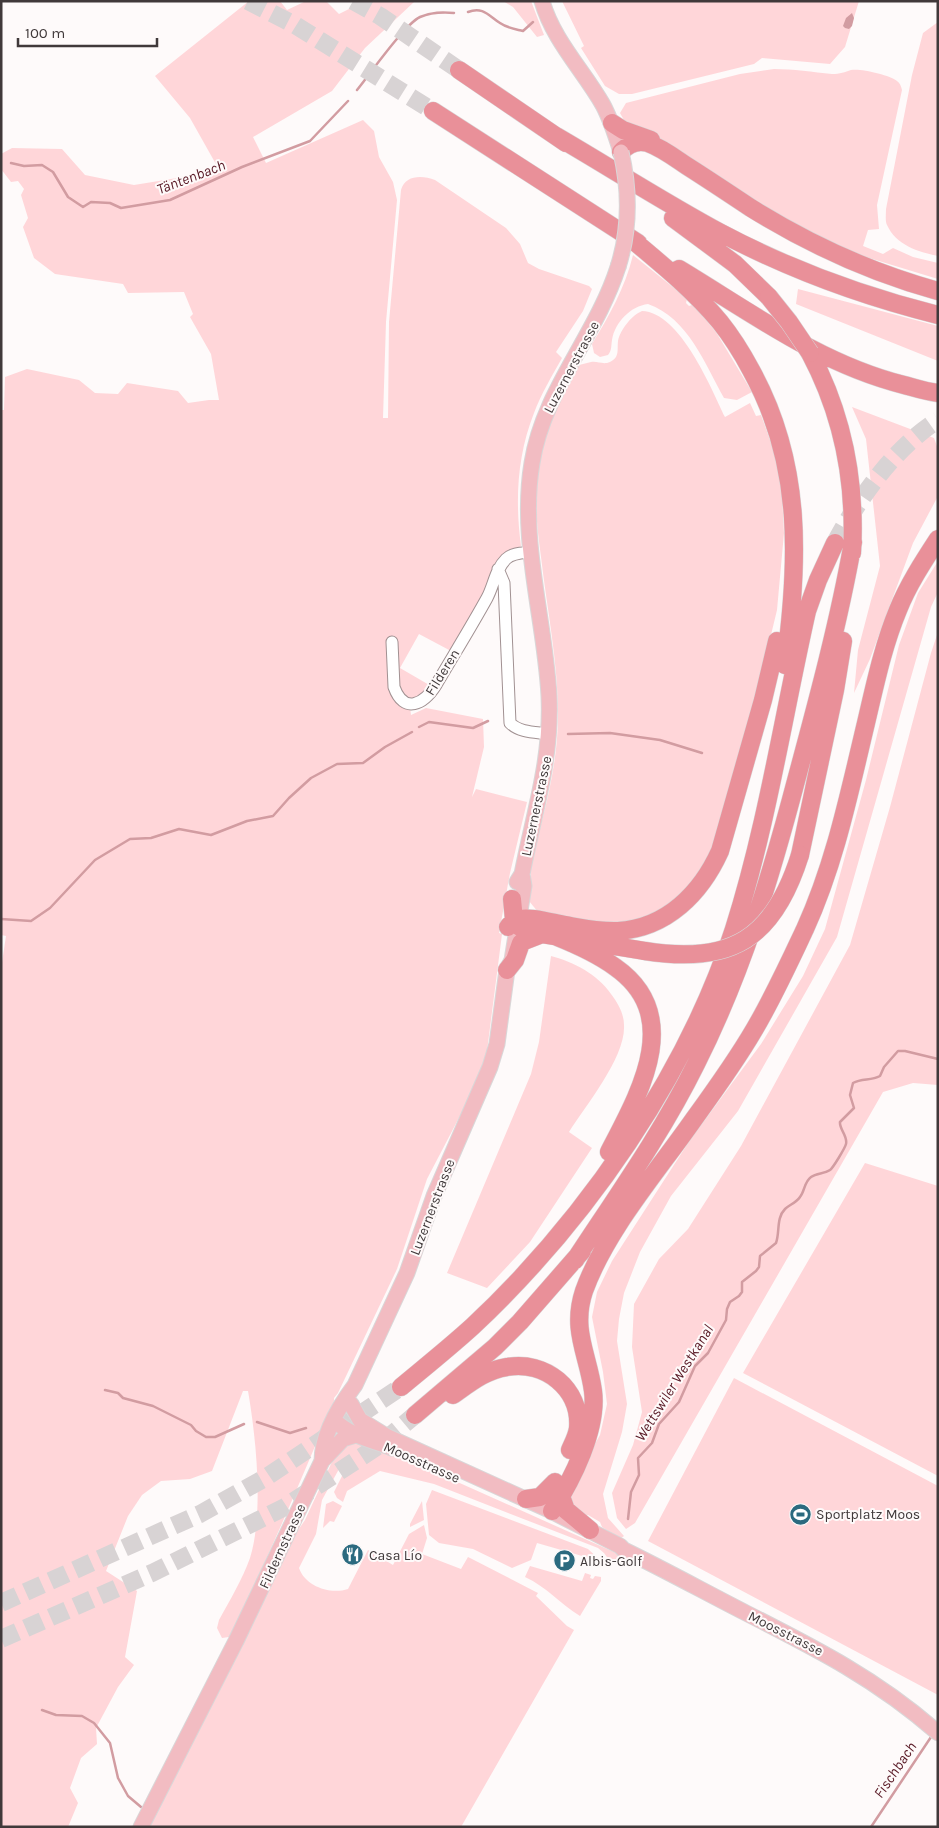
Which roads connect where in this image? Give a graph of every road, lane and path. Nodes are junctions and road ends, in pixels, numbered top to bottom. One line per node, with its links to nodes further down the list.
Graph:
1 (542, 1): 4 (main road, Luzernerstrasse)
2 (459, 70): 5 (highway)
3 (433, 111): 8 (highway)
4 (612, 124): 6 (main road, Luzernerstrasse); 7 (highway)
5 (556, 136): 10 (highway); 14 (highway, bridge)
6 (621, 152): 7 (highway); 16 (main road, Luzernerstrasse, bridge)
7 (669, 154): 9 (highway)
8 (635, 242): 11 (highway); 12 (highway)
9 (938, 290)
10 (938, 315)
11 (938, 393)
12 (794, 530): 20 (highway); 22 (highway)
13 (938, 540): 24 (highway)
14 (853, 542): 23 (highway, bridge); 27 (highway)
15 (835, 543): 20 (highway)
16 (531, 552): 17 (street); 19 (main road, Luzernerstrasse)
17 (498, 569): 18 (street, Filderen); 19 (street)
18 (392, 642)
19 (549, 734): 21 (main road, Luzernerstrasse)
20 (765, 808): 26 (highway)
21 (517, 897): 22 (main road, Luzernerstrasse); 22 (highway)
22 (518, 922): 23 (highway); 25 (main road, Luzernerstrasse)
23 (550, 935): 25 (highway); 26 (highway)
24 (788, 964): 27 (highway); 35 (highway)
25 (507, 970): 28 (main road, Luzernerstrasse)
26 (559, 1235): 29 (highway)
27 (575, 1260): 35 (highway)
28 (355, 1385): 30 (main road); 31 (main road)
29 (401, 1387)
30 (351, 1404): 31 (main road); 33 (main road, Moosstrasse)
31 (340, 1422): 32 (main road, Moosstrasse); 33 (main road, Moosstrasse); 34 (main road)
32 (356, 1436): 34 (main road); 37 (main road, Moosstrasse)
33 (386, 1436): 36 (main road, Moosstrasse)
34 (322, 1461): 41 (main road, Fildernstrasse)
35 (558, 1489): 36 (highway); 37 (highway); 38 (highway)
36 (526, 1499): 37 (main road, Moosstrasse)
37 (548, 1512): 38 (main road, Moosstrasse); 39 (main road, Moosstrasse)
38 (590, 1530): 39 (main road, Moosstrasse)
39 (624, 1550): 40 (main road, Moosstrasse)
40 (934, 1730)
41 (144, 1821)

